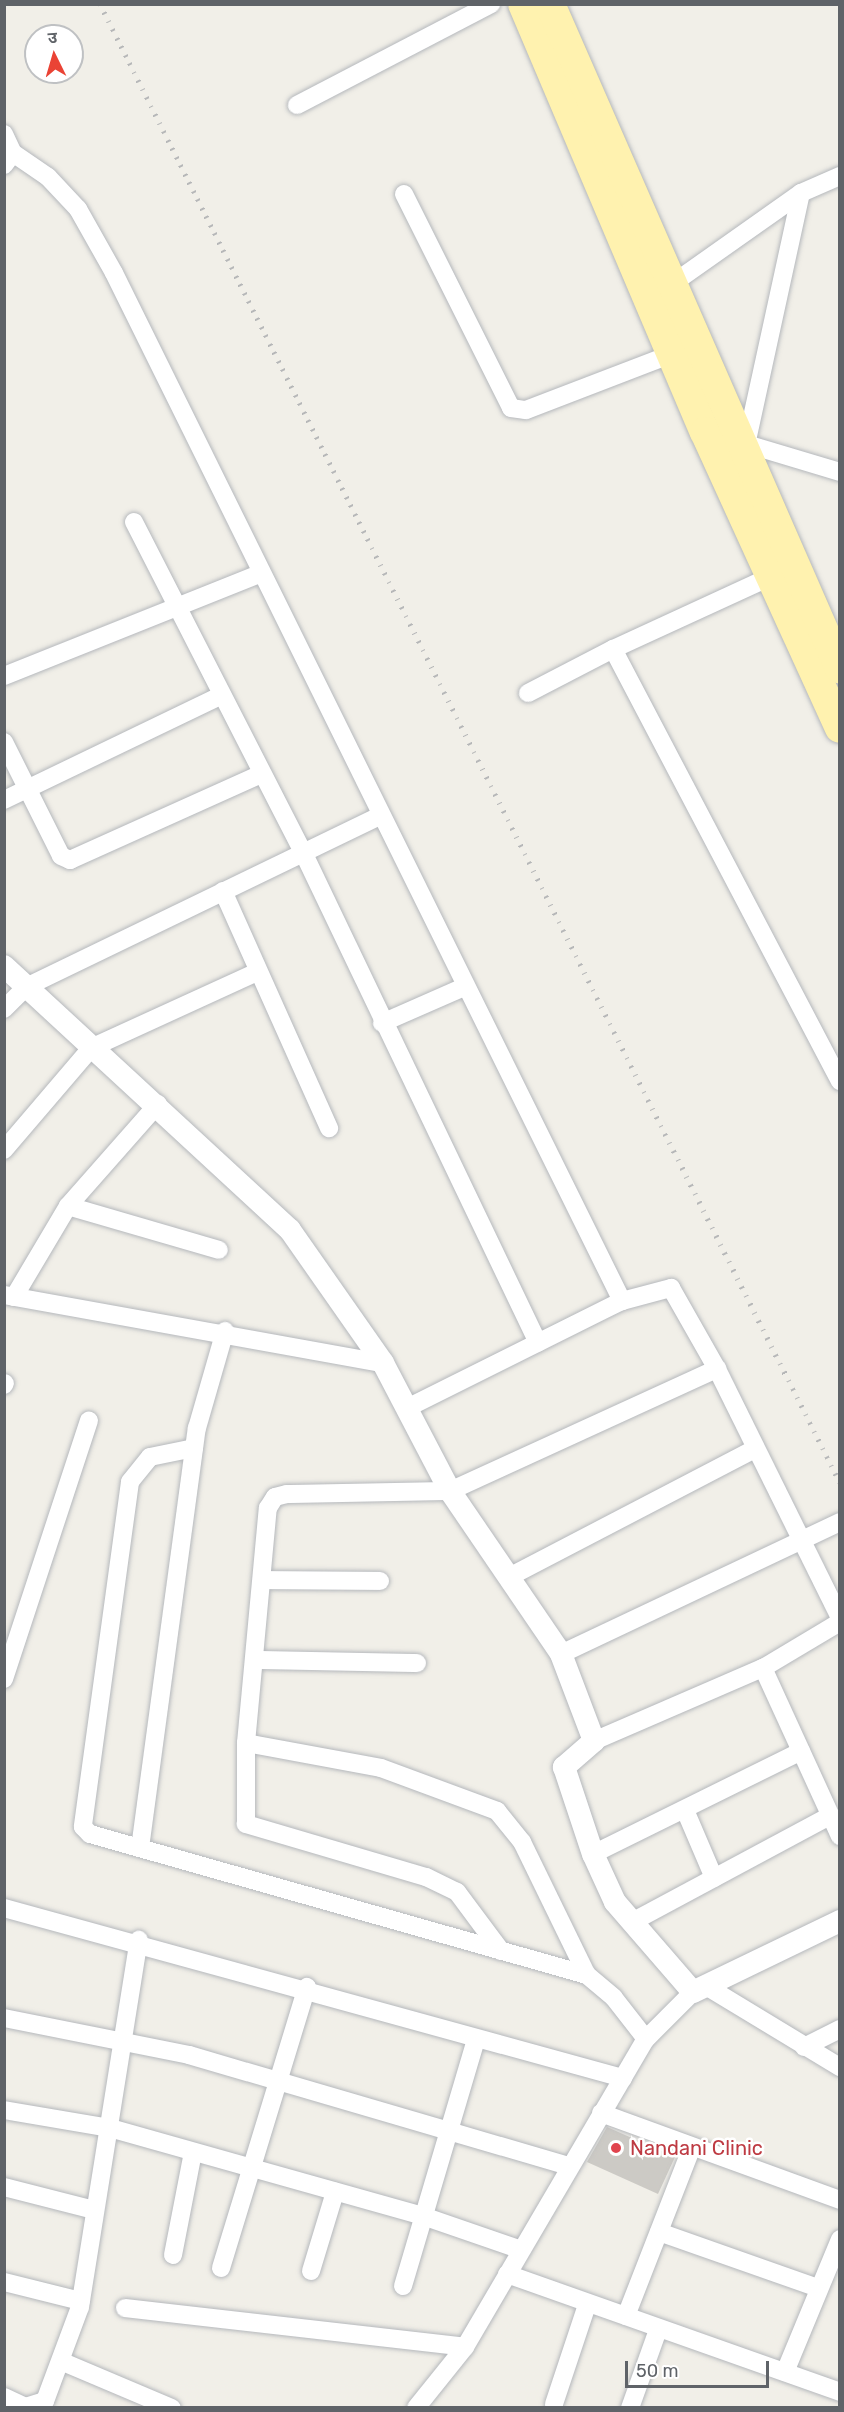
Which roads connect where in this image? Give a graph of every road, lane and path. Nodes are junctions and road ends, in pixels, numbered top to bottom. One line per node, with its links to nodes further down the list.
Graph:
1 (491, 4): 4 (street)
2 (523, 4): 11 (main road)
3 (550, 4): 10 (main road)
4 (297, 105)
5 (4, 134): 6 (street)
6 (9, 159): 15 (street)
7 (840, 176): 8 (street)
8 (801, 193): 10 (street); 12 (street)
9 (404, 194): 11 (street)
10 (672, 284): 12 (main road)
11 (672, 354): 16 (main road)
12 (743, 444): 13 (street); 19 (main road)
13 (840, 472)
14 (134, 522): 17 (street)
15 (260, 574): 17 (street); 28 (street)
16 (772, 576): 18 (street); 23 (main road)
17 (178, 609): 20 (street); 22 (street)
18 (613, 649): 21 (street); 38 (street)
19 (840, 668)
20 (6, 672)
21 (528, 693)
22 (220, 696): 25 (street); 26 (street)
23 (840, 728)
24 (4, 742): 26 (street)
25 (261, 774): 26 (street); 29 (street)
26 (31, 787): 27 (street)
27 (4, 800)
28 (380, 816): 29 (street); 34 (street)
29 (303, 852): 30 (street); 36 (street)
30 (223, 891): 32 (street); 33 (street)
31 (4, 966): 33 (street)
32 (257, 972): 37 (street); 40 (street)
33 (26, 987): 35 (street); 37 (street)
34 (464, 987): 36 (street); 45 (street)
35 (4, 1009)
36 (382, 1023): 47 (street)
37 (91, 1048): 39 (street); 41 (street)
38 (839, 1079)
39 (159, 1104): 42 (street); 48 (street)
40 (329, 1128)
41 (4, 1150)
42 (68, 1206): 43 (street); 44 (street)
43 (219, 1250)
44 (9, 1296): 46 (street)
45 (622, 1301): 47 (street); 49 (street)
46 (225, 1331): 48 (street); 52 (street)
47 (538, 1343): 50 (street)
48 (383, 1363): 50 (street)
49 (717, 1368): 53 (street); 54 (street)
50 (407, 1408): 54 (street)
51 (89, 1421): 61 (street)
52 (194, 1448): 73 (street); 73 (street)
53 (755, 1449): 56 (street); 57 (street)
54 (440, 1492): 57 (street); 58 (street)
55 (840, 1522): 56 (street)
56 (802, 1539): 60 (street); 62 (street)
57 (509, 1577): 62 (street)
58 (263, 1580): 59 (street); 63 (street)
59 (380, 1581)
60 (840, 1620): 65 (street)
61 (10, 1645): 66 (street)
62 (561, 1654): 67 (street)
63 (257, 1660): 64 (street); 68 (street)
64 (417, 1663)
65 (763, 1668): 67 (street); 69 (street)
66 (4, 1679)
67 (594, 1741): 74 (street)
68 (246, 1743): 80 (street); 81 (street)
69 (801, 1751): 70 (street); 71 (street)
70 (685, 1810): 74 (street); 75 (street)
71 (831, 1816): 72 (street); 75 (street)
72 (840, 1836)
73 (140, 1848): 80 (street)
74 (593, 1854): 78 (street)
75 (714, 1878): 78 (street)
76 (4, 1908): 79 (street)
77 (840, 1921): 83 (street)
78 (632, 1922): 83 (street)
79 (139, 1940): 82 (street); 87 (street)
80 (501, 1951): 81 (street)
81 (587, 1975): 86 (street)
82 (307, 1987): 88 (street); 91 (street)
83 (695, 1992): 86 (street); 89 (street)
84 (4, 2018): 87 (street)
85 (840, 2029): 89 (street)
86 (650, 2035): 92 (street)
87 (122, 2038): 91 (street); 95 (street)
88 (476, 2039): 92 (street); 96 (street)
89 (804, 2047): 90 (street)
90 (840, 2067)
91 (278, 2078): 96 (street); 100 (street)
92 (623, 2078): 94 (street)
93 (4, 2110): 95 (street)
94 (601, 2114): 97 (street); 99 (street)
95 (110, 2128): 98 (street); 104 (street)
96 (447, 2130): 99 (street); 105 (street)
97 (692, 2147): 103 (street); 106 (street)
98 (194, 2152): 100 (street); 109 (street)
99 (568, 2166): 108 (street)
100 (250, 2168): 102 (street); 110 (street)
101 (4, 2187): 104 (street)
102 (335, 2192): 105 (street); 111 (street)
103 (840, 2200)
104 (94, 2210): 116 (street)
105 (420, 2215): 108 (street); 114 (street)
106 (659, 2232): 115 (street); 119 (street)
107 (840, 2239): 115 (street)
108 (519, 2249): 112 (street)
109 (173, 2255)
110 (221, 2268)
111 (311, 2271)
112 (507, 2274): 117 (street); 121 (street)
113 (4, 2282): 116 (street)
114 (403, 2286)
115 (818, 2288): 123 (street)
116 (81, 2301): 122 (street)
117 (587, 2305): 119 (street); 126 (street)
118 (125, 2308): 121 (street)
119 (626, 2316): 120 (street)
120 (658, 2330): 123 (street); 129 (street)
121 (465, 2348): 128 (street)
122 (63, 2362): 125 (street); 127 (street)
123 (785, 2372): 124 (street)
124 (840, 2392): 130 (street)
125 (4, 2397)
126 (554, 2404)
127 (172, 2408)
128 (416, 2408)
129 (630, 2408)
130 (833, 2408)

